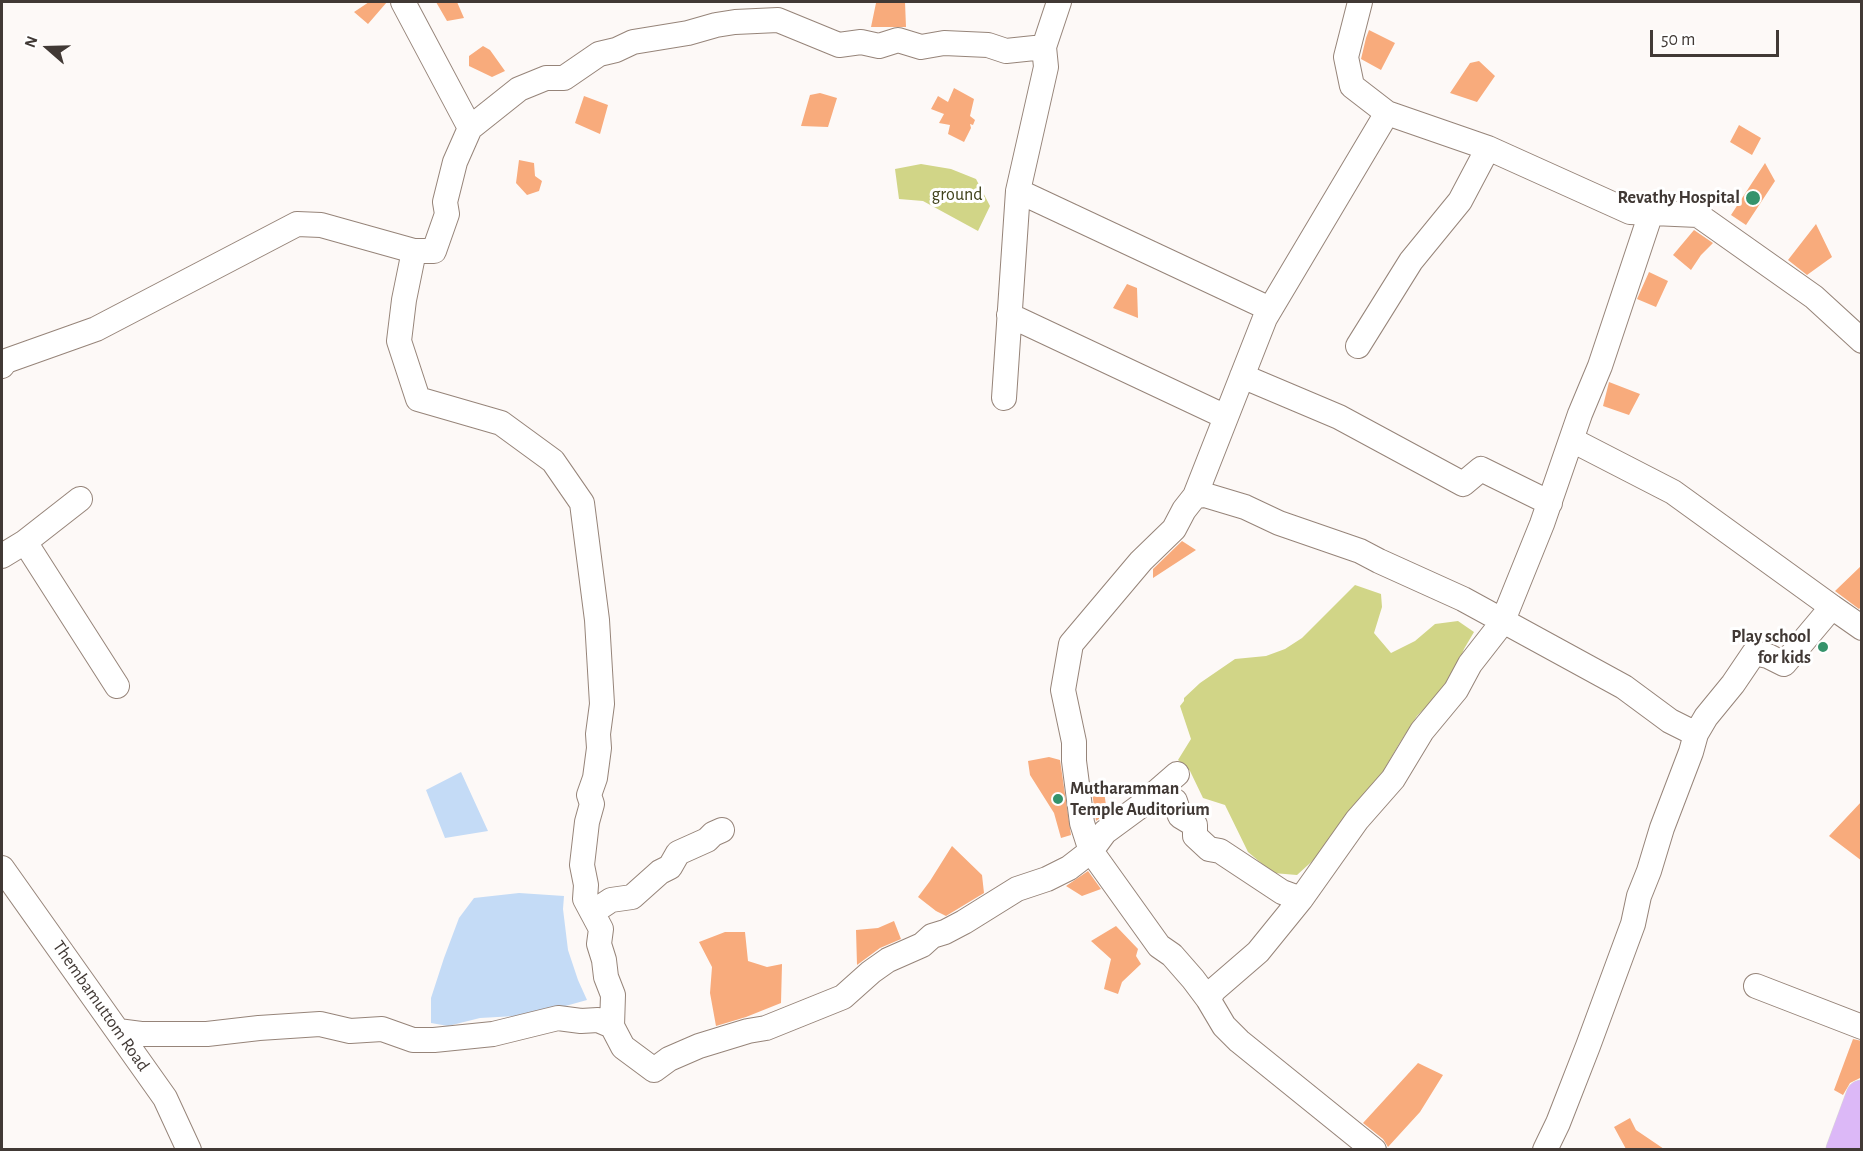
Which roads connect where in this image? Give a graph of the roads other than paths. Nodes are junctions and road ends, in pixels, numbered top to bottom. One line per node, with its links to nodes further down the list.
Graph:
1 (402, 2): 6 (street)
2 (1059, 2): 4 (street)
3 (1360, 2): 5 (street)
4 (1044, 47): 6 (street); 8 (street)
5 (1387, 113): 7 (street); 11 (street)
6 (470, 128): 10 (street)
7 (1488, 148): 9 (street); 14 (street)
8 (1018, 191): 11 (street); 12 (street)
9 (1651, 213): 13 (street); 19 (street)
10 (414, 251): 15 (street); 36 (street)
11 (1270, 309): 16 (street)
12 (1009, 315): 17 (street); 18 (street)
13 (1862, 341)
14 (1358, 346)
15 (3, 361)
16 (1242, 376): 18 (street); 22 (street)
17 (1004, 399)
18 (1226, 417): 20 (street)
19 (1572, 440): 22 (street); 25 (street)
20 (1195, 496): 26 (street); 33 (street)
21 (80, 499): 23 (street)
22 (1550, 503): 26 (street)
23 (25, 542): 24 (street); 28 (street)
24 (2, 556)
25 (1832, 607): 27 (street); 29 (street)
26 (1503, 622): 29 (street); 35 (street)
27 (1862, 628)
28 (117, 686)
29 (1696, 734): 45 (street)
30 (1177, 774): 31 (street)
31 (1153, 795): 33 (street); 35 (street)
32 (722, 830): 36 (street)
33 (1091, 851): 38 (street); 39 (street)
34 (2, 868): 41 (street, Thembamuttom Road)
35 (1301, 899): 38 (street)
36 (590, 908): 39 (street)
37 (1756, 986): 40 (street)
38 (1208, 999): 44 (street)
39 (612, 1026): 41 (street)
40 (1862, 1027)
41 (118, 1031): 43 (street, Thembamuttom Road)
42 (1862, 1096): 46 (main road)
43 (189, 1149)
44 (1374, 1149)
45 (1545, 1149)
46 (1842, 1149)

